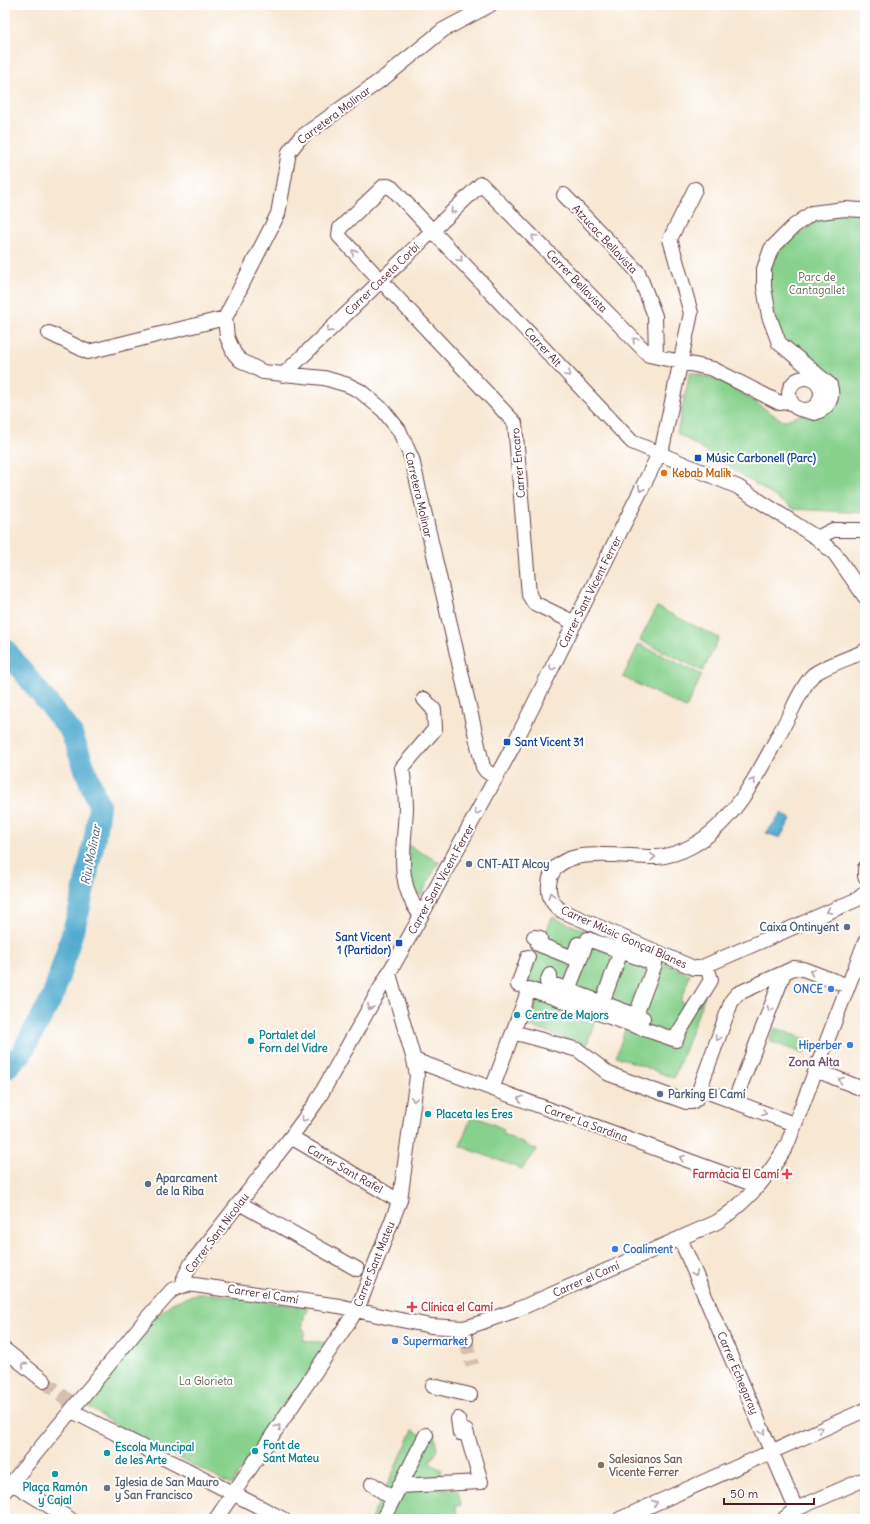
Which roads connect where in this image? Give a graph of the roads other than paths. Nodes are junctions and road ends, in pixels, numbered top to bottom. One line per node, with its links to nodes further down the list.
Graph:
1 (490, 5): 8 (street, Carretera Molinar)
2 (482, 184): 6 (street, Carrer Caseta Corbí, one-way to 6); 10 (street, Carrer Bellavista, one-way to 2)
3 (695, 189): 11 (street, Carrer Sant Vicent Ferrer)
4 (564, 195): 10 (street, Atzucac Bellavista)
5 (862, 210): 14 (street)
6 (433, 230): 7 (street, Carrer Caseta Corbí); 7 (street, Carrer Alt, one-way to 6); 15 (street, Carrer Alt, one-way to 15)
7 (380, 281): 12 (street, Carrer Caseta Corbí, one-way to 12); 19 (street, Carrer Encaro)
8 (225, 318): 9 (street); 12 (street, Carretera Molinar)
9 (49, 333)
10 (656, 356): 11 (street, Carrer Bellavista)
11 (681, 362): 13 (street, Carrer Bellavista); 15 (street, Carrer Sant Vicent Ferrer)
12 (283, 375): 22 (street, Carretera Molinar)
13 (790, 400): 14 (street); 14 (street)
14 (804, 410)
15 (659, 454): 17 (street, Carrer Alt); 19 (street, Carrer Sant Vicent Ferrer, one-way to 19)
16 (865, 530): 17 (street)
17 (817, 538): 18 (street, Carrer Alt)
18 (865, 597)
19 (574, 623): 22 (street, Carrer Sant Vicent Ferrer, one-way to 22)
20 (865, 651): 26 (street, Carrer Músic Gonçal Blanes, one-way to 20)
21 (424, 700): 27 (street)
22 (496, 778): 27 (street, Carrer Sant Vicent Ferrer, one-way to 27)
23 (865, 868): 24 (street)
24 (865, 876)
25 (865, 896): 34 (street, Carrer Músic Gonçal Blanes, one-way to 34)
26 (562, 911): 28 (street); 34 (street, Carrer Músic Gonçal Blanes)
27 (421, 916): 36 (street, Carrer Sant Vicent Ferrer)
28 (564, 926)
29 (582, 935): 30 (street)
30 (534, 937)
31 (865, 942): 39 (street, Carrer el Camí)
32 (621, 951): 40 (street); 41 (street); 42 (street)
33 (528, 957): 38 (street)
34 (707, 966): 44 (street)
35 (784, 973): 39 (street, one-way to 35); 48 (street, one-way to 48); 50 (street, one-way to 50)
36 (389, 974): 45 (street, Carrer Sant Mateu); 52 (street, Carrer Sant Nicolau, one-way to 52)
37 (550, 975): 40 (street)
38 (518, 985)
39 (848, 986): 46 (street, Carrer el Camí)
40 (568, 990): 41 (street)
41 (602, 1003): 42 (street)
42 (636, 1015): 44 (street)
43 (513, 1032): 44 (street); 47 (street); 48 (street)
44 (679, 1032)
45 (414, 1060): 47 (street, Carrer La Sardina); 54 (street, Carrer Sant Mateu, one-way to 54)
46 (816, 1070): 49 (street, one-way to 46); 51 (street, Carrer el Camí)
47 (492, 1089): 53 (street, Carrer La Sardina, one-way to 47)
48 (700, 1089): 50 (street)
49 (865, 1090)
50 (734, 1102): 51 (street, one-way to 51)
51 (794, 1124): 53 (street, Carrer el Camí)
52 (291, 1138): 54 (street, Carrer Sant Rafel); 55 (street, Carrer Sant Nicolau)
53 (758, 1186): 56 (street, Carrer el Camí)
54 (400, 1200): 59 (street, Carrer Sant Mateu)
55 (239, 1202): 57 (street); 58 (street, Carrer Sant Nicolau)
56 (680, 1238): 59 (street, Carrer el Camí); 68 (street, Carrer Echegaray, one-way to 68)
57 (357, 1269)
58 (182, 1285): 59 (street, Carrer el Camí); 64 (street, Carrer Sant Nicolau)
59 (356, 1309): 72 (street, Carrer Sant Mateu, one-way to 59)
60 (5, 1350): 61 (street, one-way to 60)
61 (44, 1380)
62 (433, 1386): 63 (street)
63 (470, 1395)
64 (72, 1406): 70 (street, Carrer Sant Nicolau); 72 (street)
65 (865, 1410): 68 (street, one-way to 65)
66 (458, 1419): 71 (street)
67 (426, 1435): 71 (street)
68 (771, 1451): 73 (street, Carrer Echegaray); 78 (street, one-way to 68)
69 (865, 1479): 73 (street)
70 (9, 1487): 74 (street)
71 (387, 1490): 77 (street)
72 (233, 1494): 75 (street, Carrer Sant Mateu); 76 (street)
73 (796, 1509): 79 (street)
74 (70, 1519)
75 (216, 1519)
76 (283, 1519)
77 (383, 1519)
78 (620, 1519)
79 (784, 1519)

